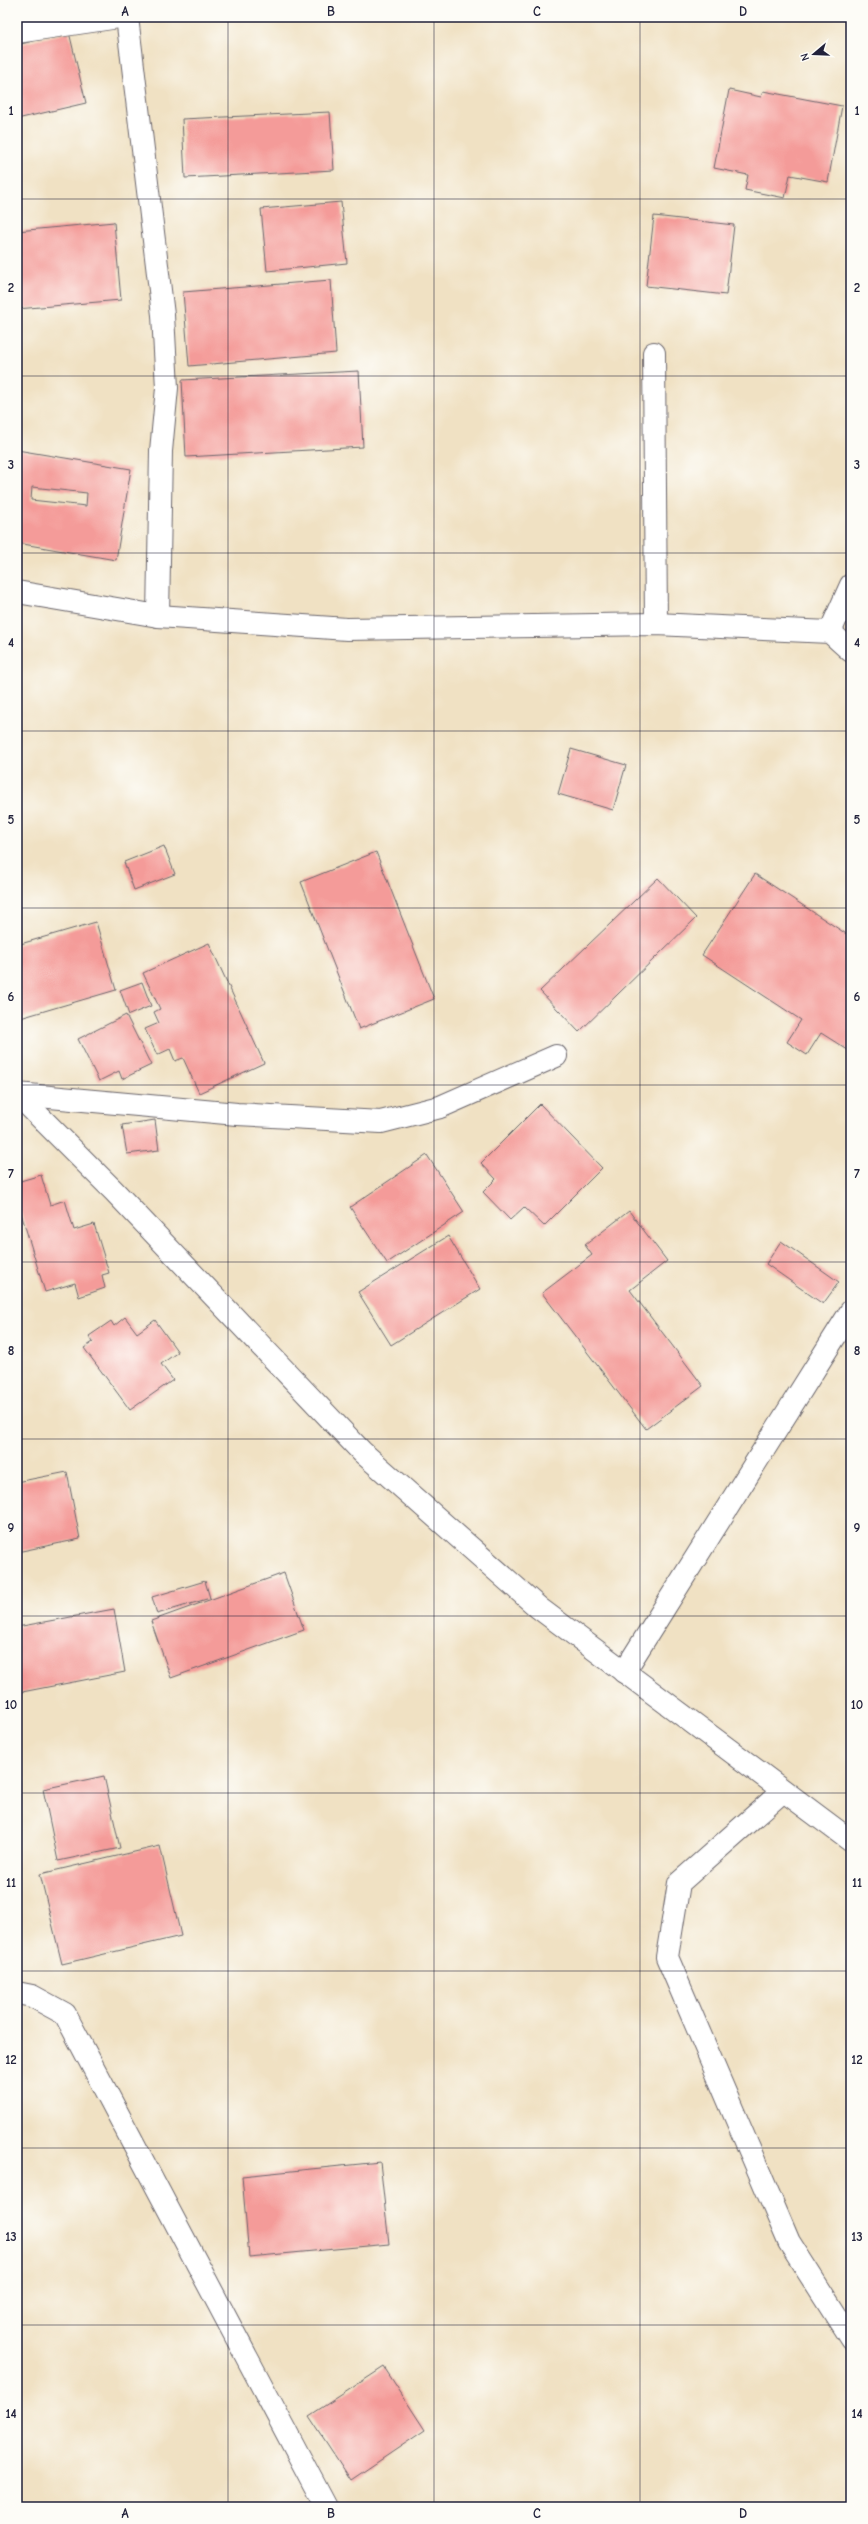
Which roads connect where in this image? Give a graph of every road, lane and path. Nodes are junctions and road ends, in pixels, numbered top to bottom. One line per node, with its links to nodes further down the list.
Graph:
1 (119, 17): 3 (street)
2 (128, 17): 7 (street)
3 (17, 32)
4 (654, 353): 8 (street)
5 (851, 585): 9 (street)
6 (17, 592): 7 (street)
7 (158, 616): 8 (street)
8 (656, 624): 9 (street)
9 (830, 632): 10 (street)
10 (851, 651)
11 (556, 1056): 12 (street)
12 (17, 1094): 14 (street)
13 (851, 1311): 14 (street)
14 (624, 1672): 15 (street)
15 (783, 1790): 16 (street); 18 (street)
16 (851, 1841)
17 (17, 1993): 19 (street)
18 (851, 2340)
19 (326, 2507)

